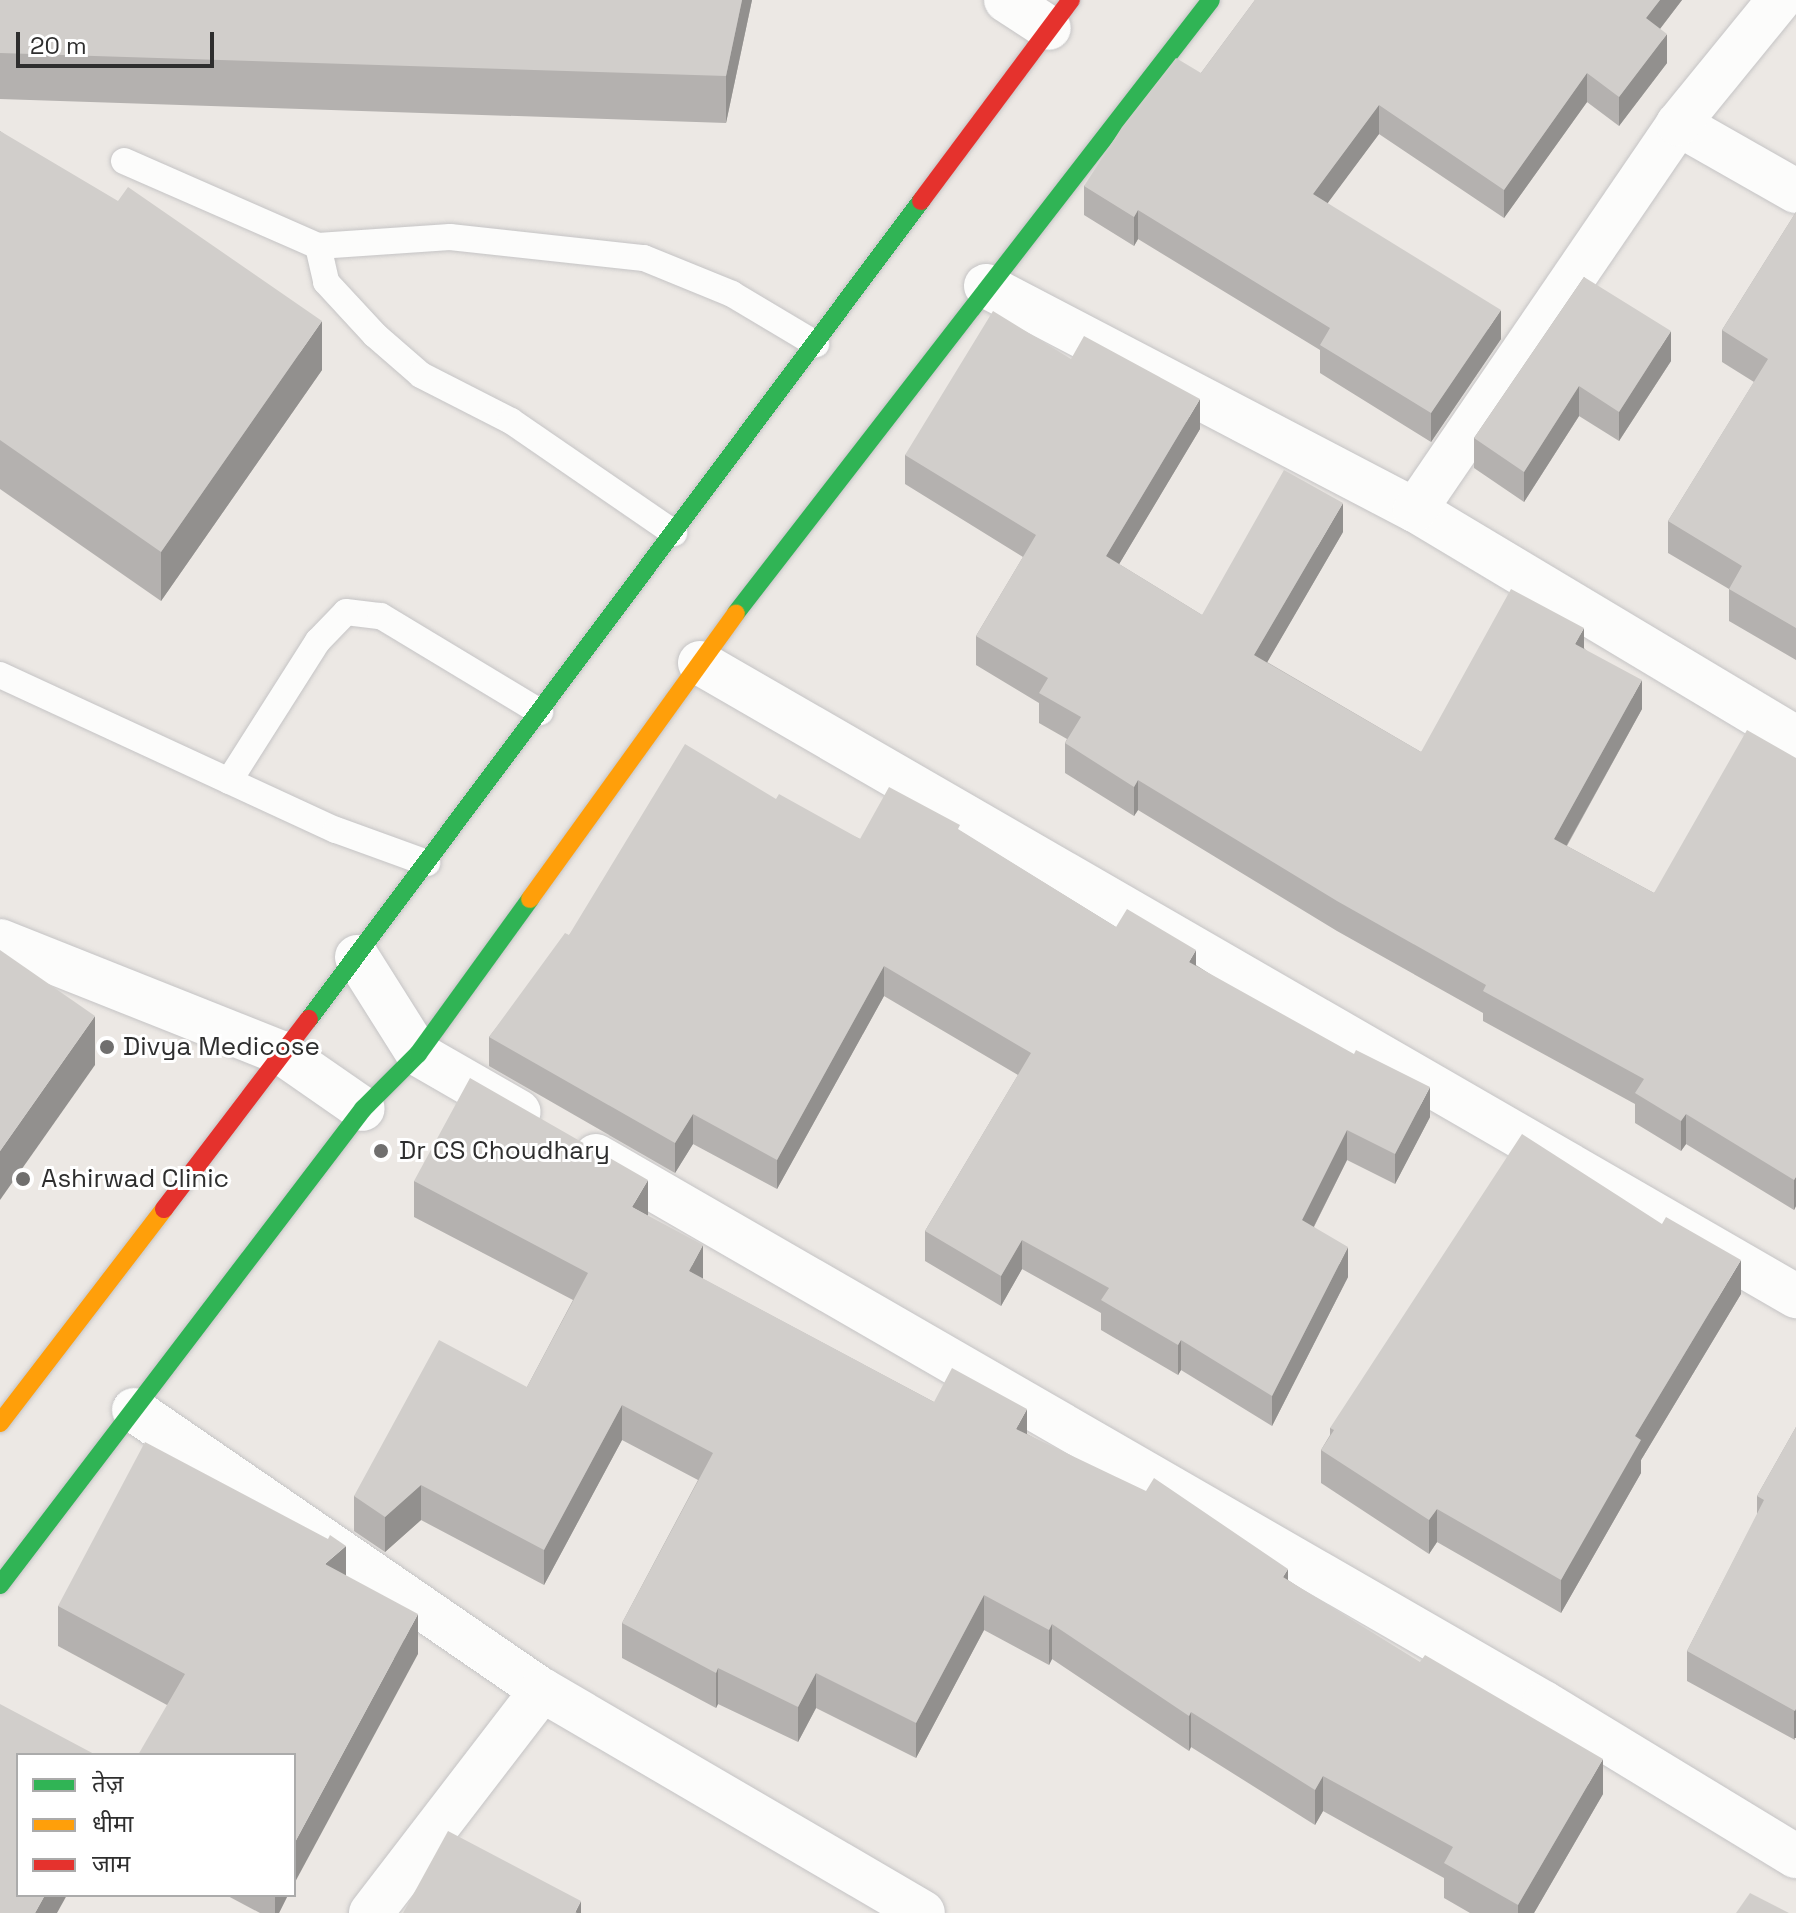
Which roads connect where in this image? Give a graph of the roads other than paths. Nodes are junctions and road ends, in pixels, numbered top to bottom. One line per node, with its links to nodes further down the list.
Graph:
1 (1006, 0): 4 (street)
2 (1211, 0): 9 (main road)
3 (1779, 0): 5 (street)
4 (1060, 14): 10 (main road)
5 (1678, 124): 7 (street); 11 (street)
6 (124, 161): 8 (lane)
7 (1796, 191)
8 (318, 246): 10 (lane); 12 (lane)
9 (986, 286): 11 (street); 13 (main road)
10 (816, 344): 12 (main road)
11 (1415, 510): 16 (street)
12 (674, 533): 15 (main road)
13 (700, 663): 22 (main road); 24 (street)
14 (0, 675): 17 (lane)
15 (540, 712): 17 (lane); 18 (main road)
16 (1796, 738)
17 (229, 781): 18 (lane)
18 (427, 863): 20 (main road)
19 (0, 941): 21 (street)
20 (357, 957): 21 (main road); 22 (street)
21 (282, 1053): 23 (street); 26 (main road)
22 (418, 1054): 23 (main road); 29 (street)
23 (363, 1109): 25 (main road)
24 (1796, 1296)
25 (134, 1410): 27 (main road); 28 (street)
26 (0, 1423)
27 (0, 1585)
28 (542, 1690): 30 (street); 31 (street)
29 (1796, 1856)
30 (371, 1913)
31 (923, 1913)

